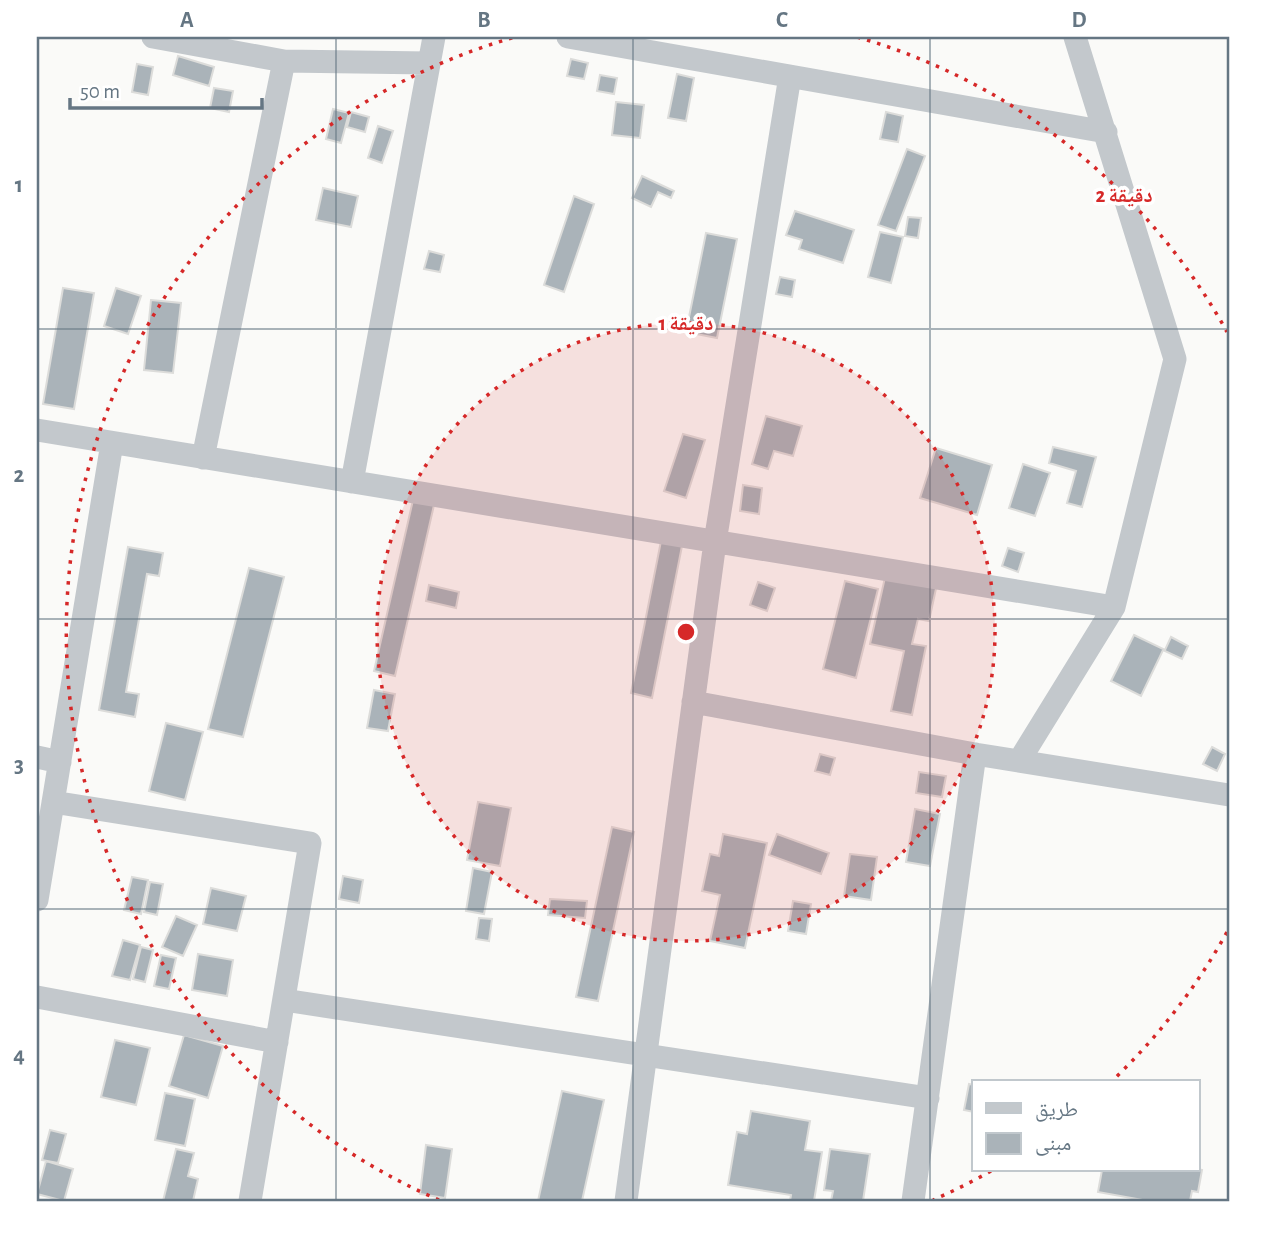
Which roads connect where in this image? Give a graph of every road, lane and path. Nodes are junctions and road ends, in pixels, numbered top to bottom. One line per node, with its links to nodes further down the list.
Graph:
1 (153, 37): 5 (street)
2 (434, 37): 6 (street)
3 (568, 37): 7 (street)
4 (1075, 37): 8 (street)
5 (284, 61): 6 (street); 11 (street)
6 (429, 63): 12 (street)
7 (790, 76): 8 (street); 13 (street)
8 (1106, 132): 14 (street)
9 (37, 430): 10 (street)
10 (112, 443): 11 (street); 19 (street)
11 (204, 458): 12 (street)
12 (352, 482): 13 (street)
13 (715, 542): 14 (street); 15 (street)
14 (1114, 607): 18 (street)
15 (693, 702): 16 (street); 26 (street)
16 (975, 754): 18 (street); 27 (street)
17 (37, 757): 19 (street)
18 (1019, 761): 20 (street)
19 (60, 762): 21 (street)
20 (1229, 795)
21 (53, 802): 22 (street); 24 (street)
22 (37, 900)
23 (37, 997): 25 (street)
24 (284, 1000): 25 (street); 26 (street)
25 (276, 1042): 28 (street)
26 (646, 1055): 27 (street); 29 (street)
27 (928, 1098): 30 (street)
28 (250, 1201)
29 (626, 1201)
30 (914, 1201)

